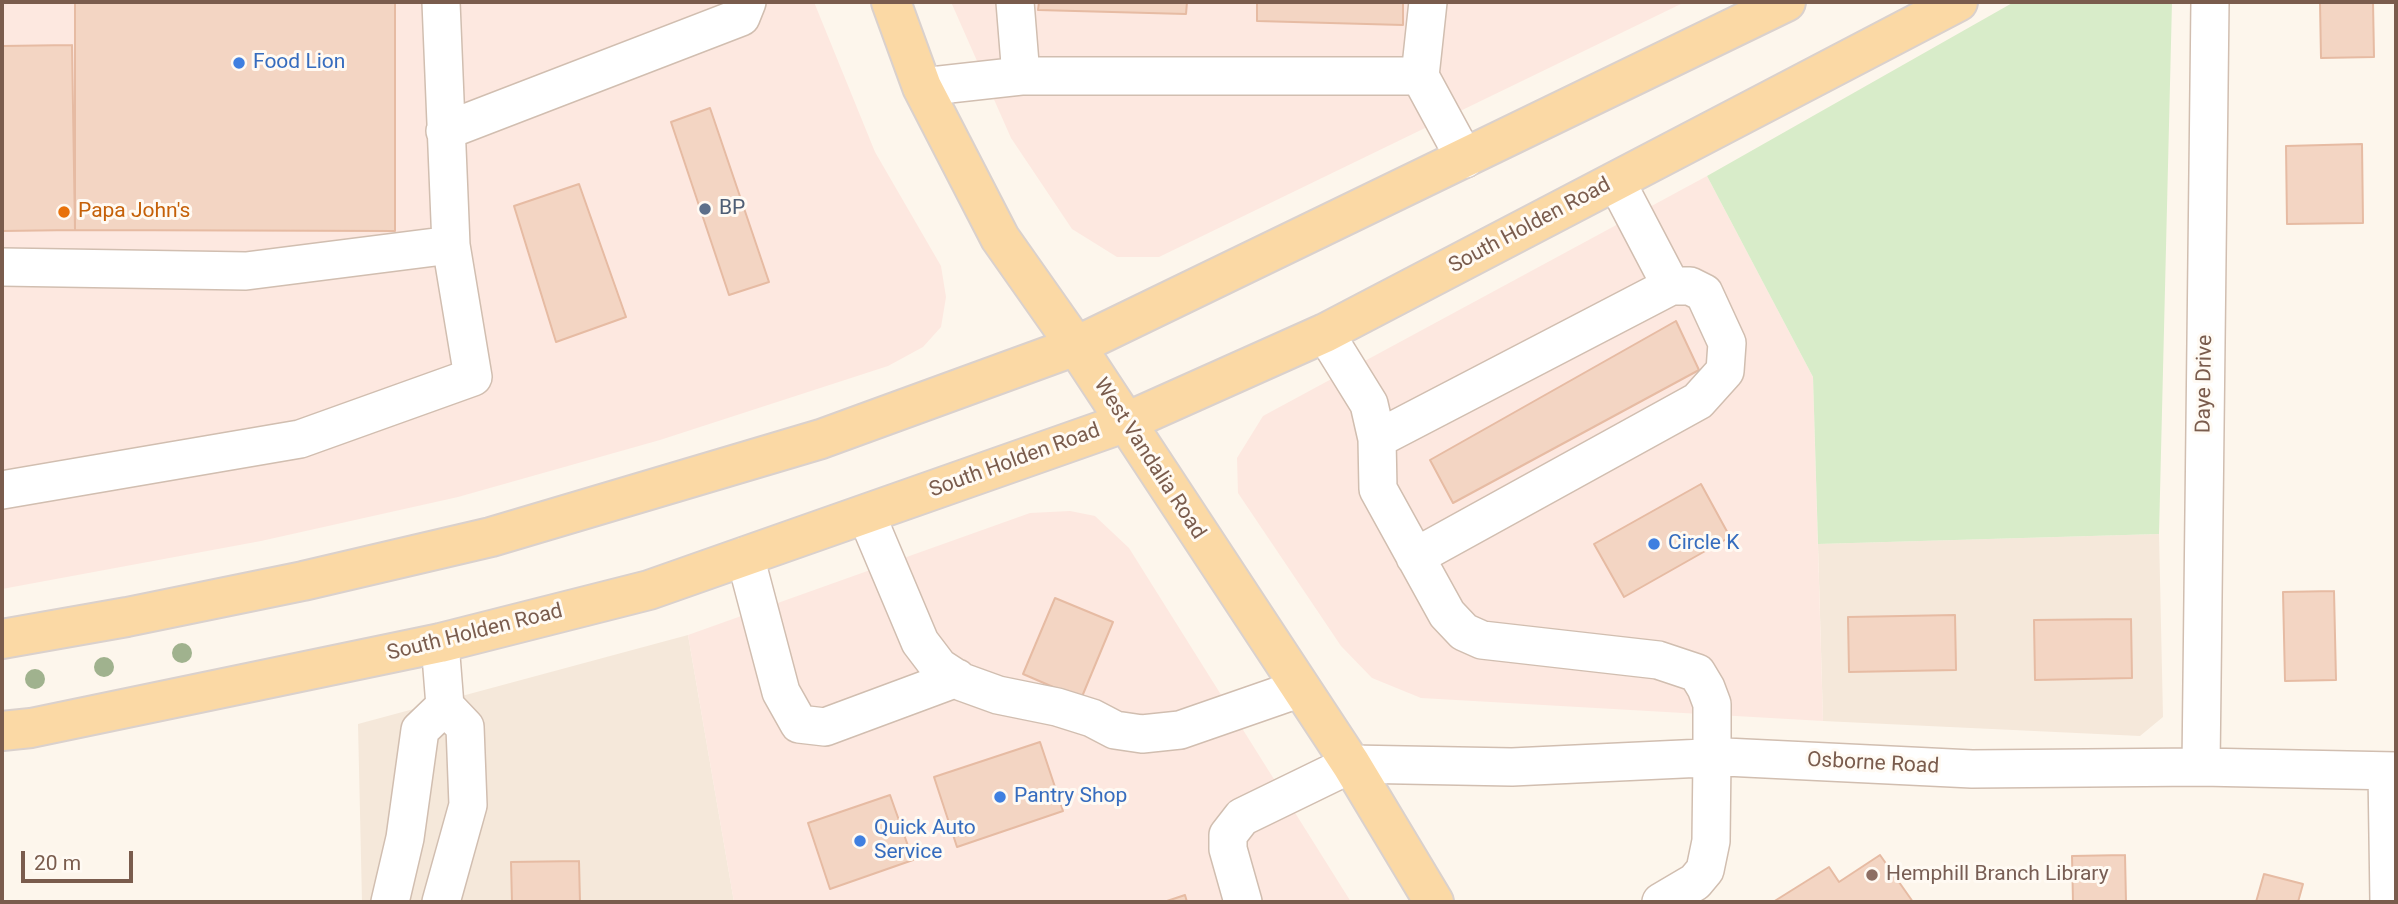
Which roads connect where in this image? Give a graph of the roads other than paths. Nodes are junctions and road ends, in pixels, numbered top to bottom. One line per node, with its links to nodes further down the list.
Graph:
1 (441, 2): 12 (street)
2 (747, 2): 12 (street)
3 (891, 2): 11 (main road, West Vandalia Road)
4 (1015, 2): 9 (street)
5 (1429, 2): 10 (street)
6 (1786, 2): 13 (main road)
7 (1958, 2): 14 (main road, South Holden Road)
8 (2210, 2): 34 (street, Daye Drive)
9 (1021, 76): 10 (street); 11 (street)
10 (1420, 76): 13 (street)
11 (922, 87): 19 (main road, West Vandalia Road)
12 (445, 131): 15 (street)
13 (1465, 159): 19 (main road)
14 (1616, 181): 17 (street); 18 (main road, South Holden Road)
15 (451, 245): 16 (street); 22 (street)
16 (2, 267)
17 (1671, 286): 21 (street); 25 (street)
18 (1325, 333): 20 (main road, South Holden Road); 21 (street)
19 (1076, 346): 20 (main road, West Vandalia Road); 26 (main road)
20 (1124, 423): 23 (main road, South Holden Road); 29 (main road, West Vandalia Road)
21 (1377, 439): 25 (street)
22 (2, 490)
23 (866, 514): 24 (main road, South Holden Road); 28 (street)
24 (745, 556): 27 (main road, South Holden Road); 28 (street)
25 (1415, 557): 32 (street)
26 (2, 639)
27 (440, 643): 30 (street); 31 (main road, South Holden Road)
28 (957, 678): 29 (street)
29 (1301, 688): 33 (main road, West Vandalia Road)
30 (445, 706): 36 (street); 37 (street)
31 (2, 731)
32 (1712, 758): 33 (street, Osborne Road); 34 (street, Osborne Road); 40 (street)
33 (1351, 764): 38 (street); 39 (main road, West Vandalia Road)
34 (2200, 767): 35 (street, Osborne Road)
35 (2392, 771): 41 (street)
36 (390, 902)
37 (441, 902)
38 (1243, 902)
39 (1434, 902)
40 (1661, 902)
41 (2389, 902)

